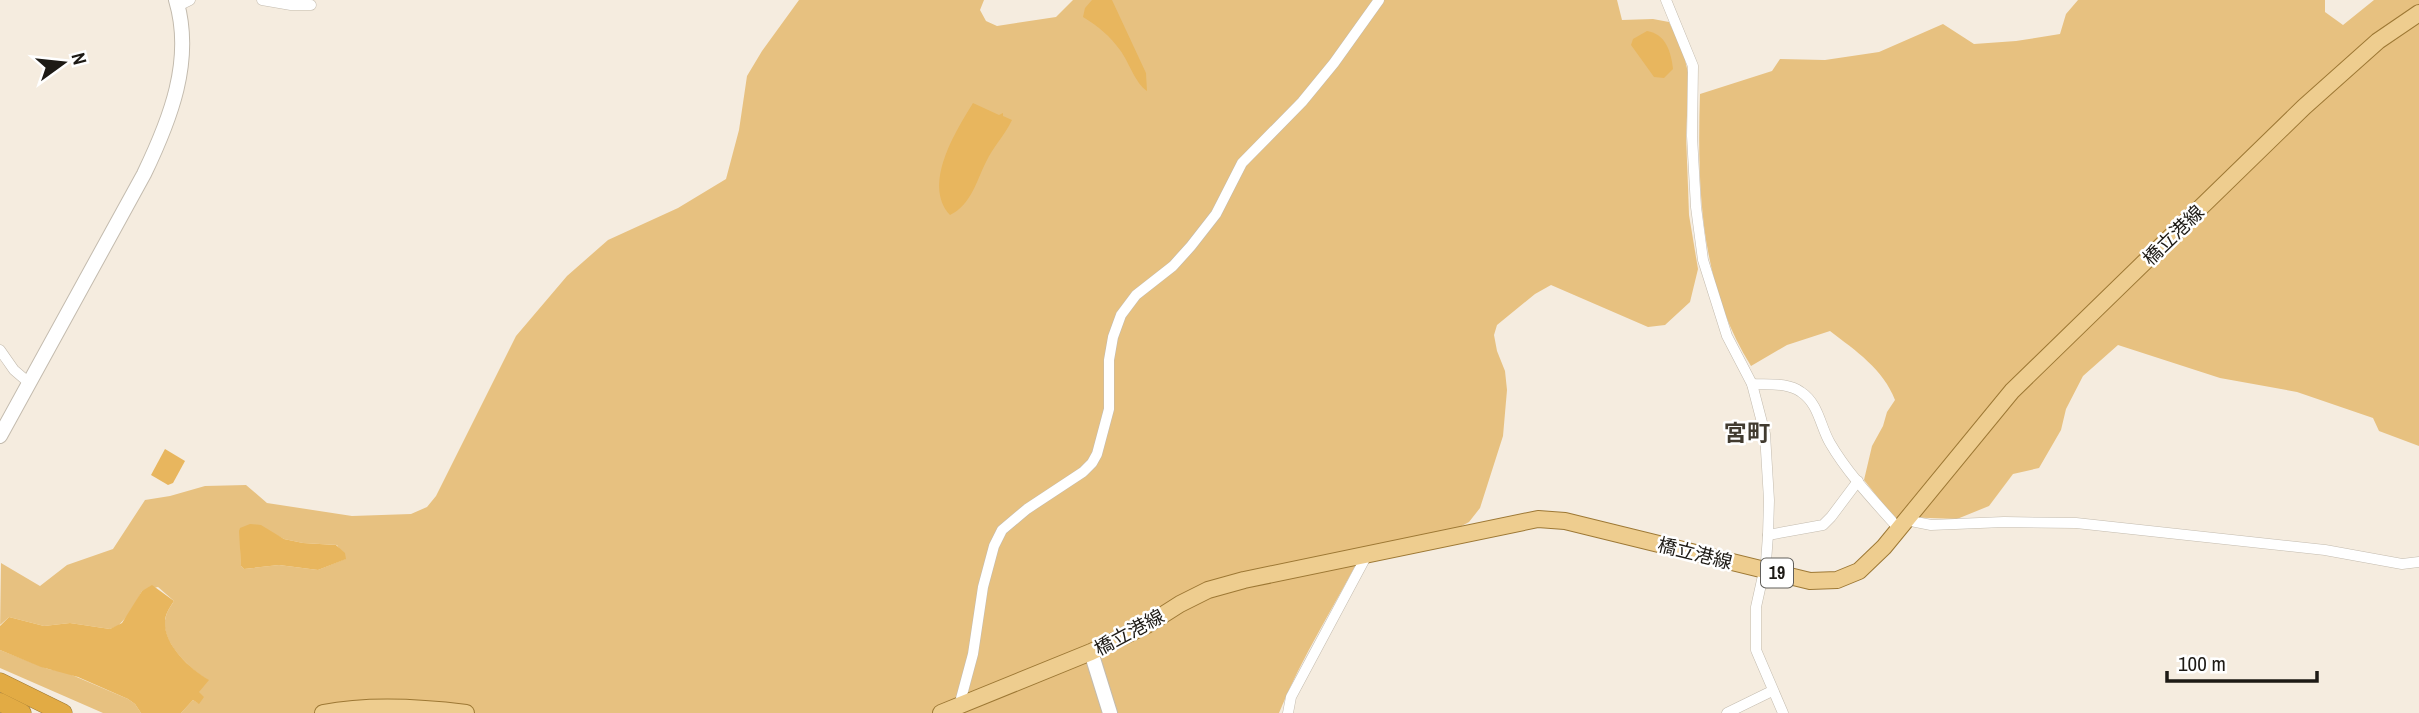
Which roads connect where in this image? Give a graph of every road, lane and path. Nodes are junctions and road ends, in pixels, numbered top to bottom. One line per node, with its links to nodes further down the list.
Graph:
1 (262, 0): 5 (street)
2 (1379, 0): 21 (street)
3 (1665, 0): 9 (street)
4 (181, 2): 8 (street)
5 (311, 5)
6 (2419, 13): 12 (main road, 橋立港線 / 19)
7 (0, 349): 8 (street)
8 (28, 382): 10 (street)
9 (1752, 384): 11 (street); 13 (street)
10 (0, 436)
11 (1858, 481): 12 (street); 13 (street)
12 (1902, 524): 15 (street); 16 (main road, 橋立港線 / 19)
13 (1768, 535): 16 (street)
14 (1367, 555): 16 (main road, 橋立港線 / 19); 17 (main road, 橋立港線 / 19); 28 (street)
15 (2419, 562)
16 (1764, 570): 19 (street)
17 (1091, 652): 21 (main road, 橋立港線 / 19); 27 (street)
18 (0, 682): 23 (highway)
19 (1772, 691): 29 (street); 30 (street)
20 (0, 702): 22 (highway)
21 (959, 706): 26 (main road, 橋立港線 / 19)
22 (22, 713)
23 (63, 713)
24 (323, 713): 25 (main road)
25 (466, 713)
26 (941, 713)
27 (1110, 713)
28 (1288, 713)
29 (1727, 713)
30 (1783, 713)

